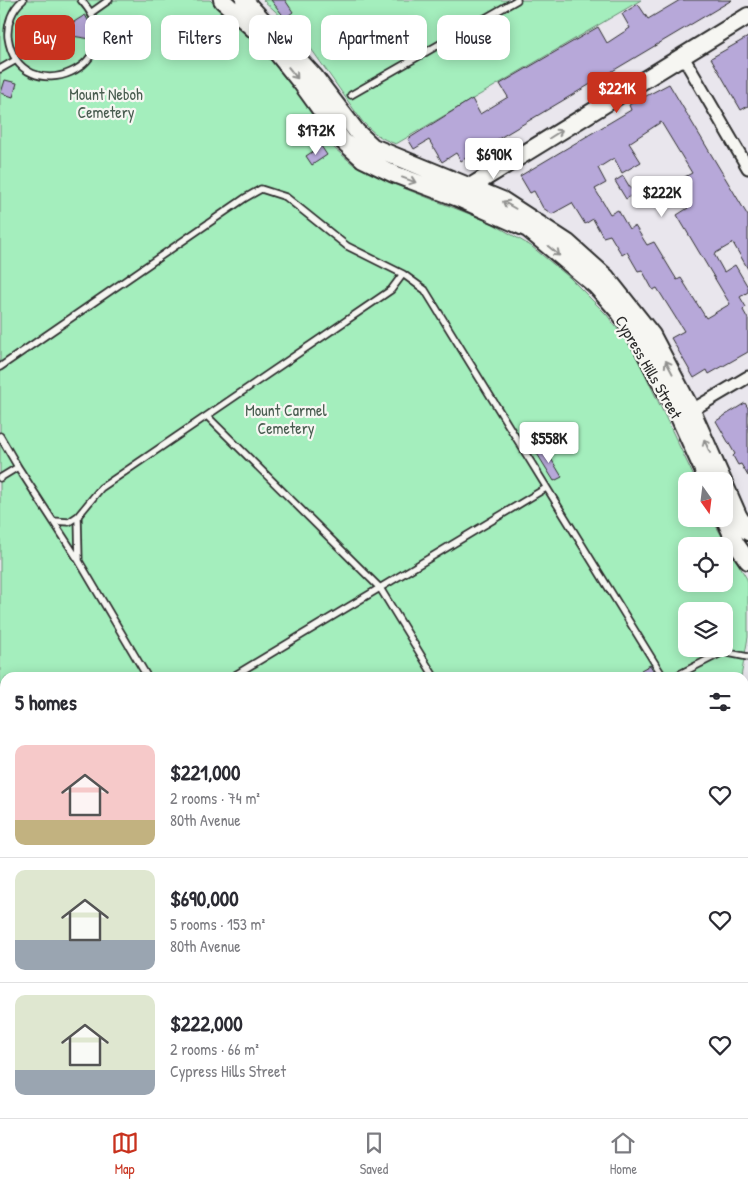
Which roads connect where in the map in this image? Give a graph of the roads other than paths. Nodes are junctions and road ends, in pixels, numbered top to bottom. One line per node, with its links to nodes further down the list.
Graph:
1 (23, 0): 10 (lane)
2 (82, 0): 7 (lane)
3 (109, 0): 7 (lane)
4 (222, 0): 6 (street, Cypress Hills Street)
5 (517, 0): 13 (lane)
6 (245, 4): 15 (street, Cypress Hills Street); 19 (street, Cypress Hills Street, one-way to 19)
7 (92, 12): 11 (lane)
8 (748, 16): 9 (street)
9 (682, 56): 14 (street); 15 (street, one-way to 9)
10 (15, 58)
11 (16, 60): 12 (lane)
12 (0, 69)
13 (351, 95)
14 (748, 168)
15 (470, 187): 19 (street, Cypress Hills Street, one-way to 15)
16 (403, 274): 17 (lane); 20 (lane); 26 (lane)
17 (0, 367)
18 (748, 377): 19 (street)
19 (685, 414): 23 (street, Cypress Hills Street); 24 (street, Cypress Hills Street, one-way to 19)
20 (207, 416): 28 (lane); 34 (lane)
21 (0, 436): 22 (lane)
22 (18, 468): 25 (lane); 29 (lane)
23 (705, 472)
24 (717, 472)
25 (0, 478)
26 (546, 488): 34 (lane); 39 (lane)
27 (733, 502): 30 (street, Cypress Hills Street)
28 (78, 516): 29 (lane); 33 (lane)
29 (53, 520): 33 (lane)
30 (746, 527)
31 (729, 528): 32 (street)
32 (748, 560)
33 (79, 561): 36 (lane)
34 (380, 588): 37 (lane); 38 (lane)
35 (748, 657): 40 (lane)
36 (144, 672)
37 (240, 672)
38 (431, 672)
39 (660, 672)
40 (684, 672)

